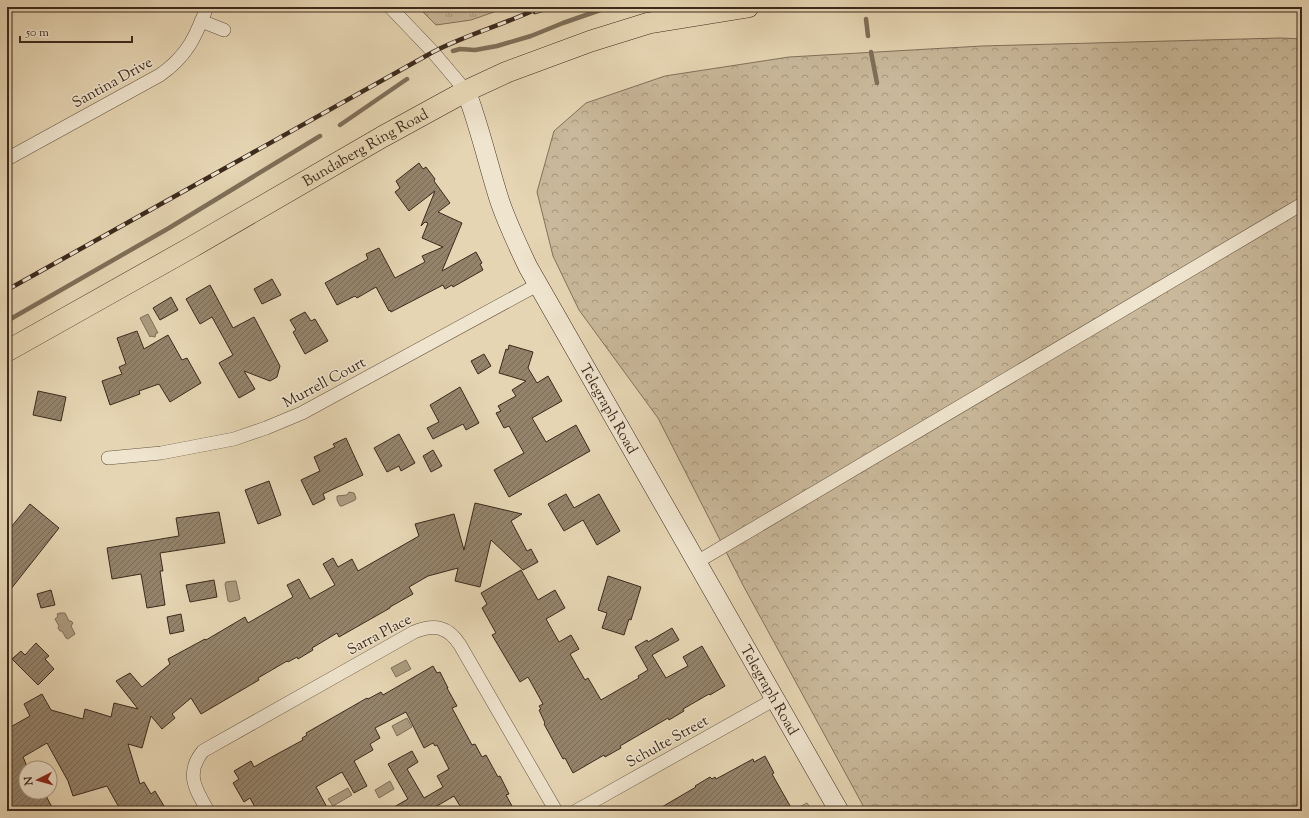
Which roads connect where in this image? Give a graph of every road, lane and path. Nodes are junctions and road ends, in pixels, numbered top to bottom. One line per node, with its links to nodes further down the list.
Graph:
1 (206, 7): 4 (street, Santina Drive)
2 (390, 7): 6 (street, Telegraph Road)
3 (748, 7): 6 (main road, Bundaberg Ring Road)
4 (201, 21): 5 (street); 7 (street, Santina Drive)
5 (224, 30)
6 (466, 91): 9 (street, Telegraph Road); 10 (main road, Bundaberg Ring Road)
7 (7, 159)
8 (1302, 204): 12 (street)
9 (537, 285): 11 (street, Murrell Court); 12 (street, Telegraph Road)
10 (7, 351)
11 (108, 458)
12 (697, 562): 13 (street, Telegraph Road)
13 (775, 699): 16 (street, Schulte Street); 17 (street, Telegraph Road)
14 (208, 811): 15 (street, Sarra Place)
15 (556, 811)
16 (576, 811)
17 (838, 811)

